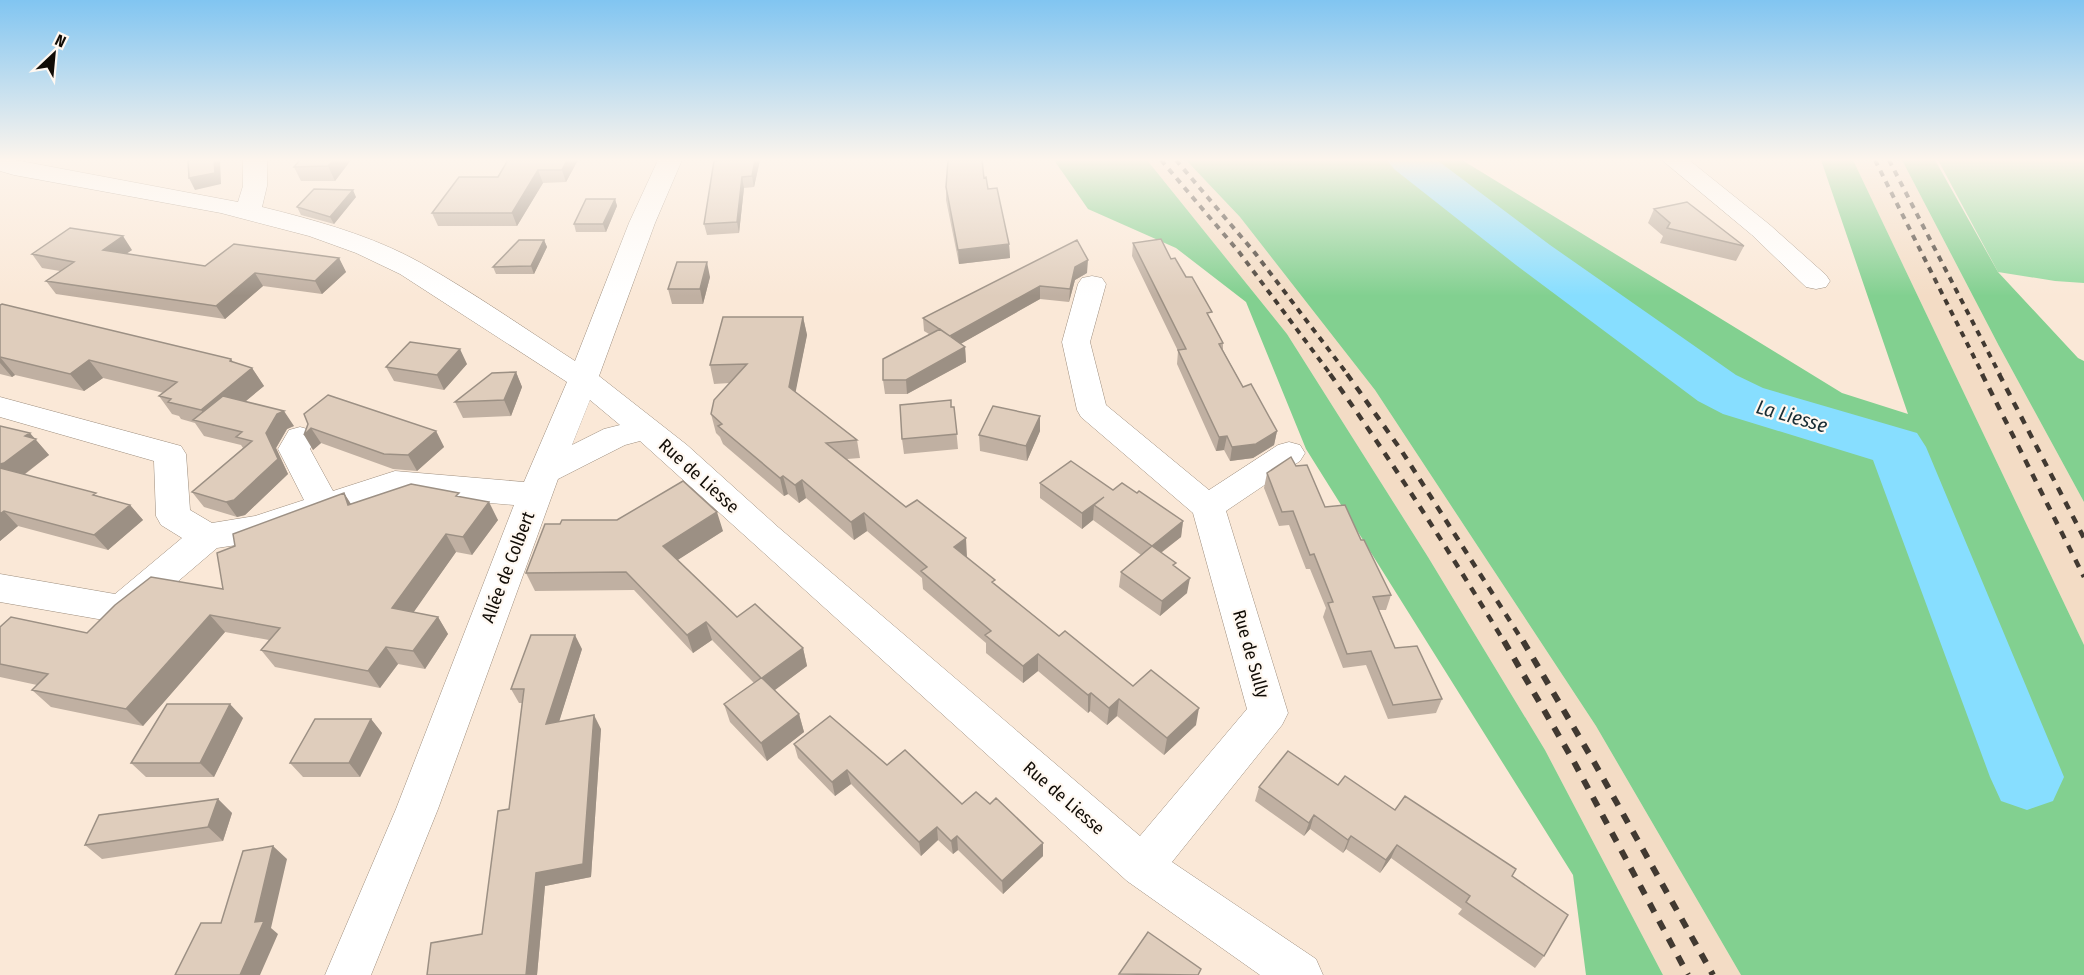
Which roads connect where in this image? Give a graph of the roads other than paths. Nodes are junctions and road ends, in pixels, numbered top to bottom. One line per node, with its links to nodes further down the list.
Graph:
1 (213, 206): 5 (street, Rue de Liesse)
2 (250, 206): 5 (street)
3 (650, 206): 8 (street, Allée de Colbert)
4 (1730, 206): 6 (street)
5 (248, 212): 8 (street, Rue de Liesse)
6 (1816, 281)
7 (1092, 284): 15 (street)
8 (583, 379): 10 (street, Rue de Liesse); 13 (street, Allée de Colbert)
9 (0, 407): 16 (street)
10 (646, 429): 13 (street); 18 (street, Rue de Liesse)
11 (300, 438): 14 (street)
12 (1289, 453): 15 (street)
13 (540, 484): 14 (street); 19 (street, Allée de Colbert)
14 (324, 506): 16 (street)
15 (1208, 507): 18 (street, Rue de Sully)
16 (207, 537): 17 (street)
17 (0, 588)
18 (1142, 866): 20 (street, Rue de Liesse)
19 (348, 975)
20 (1300, 975)

